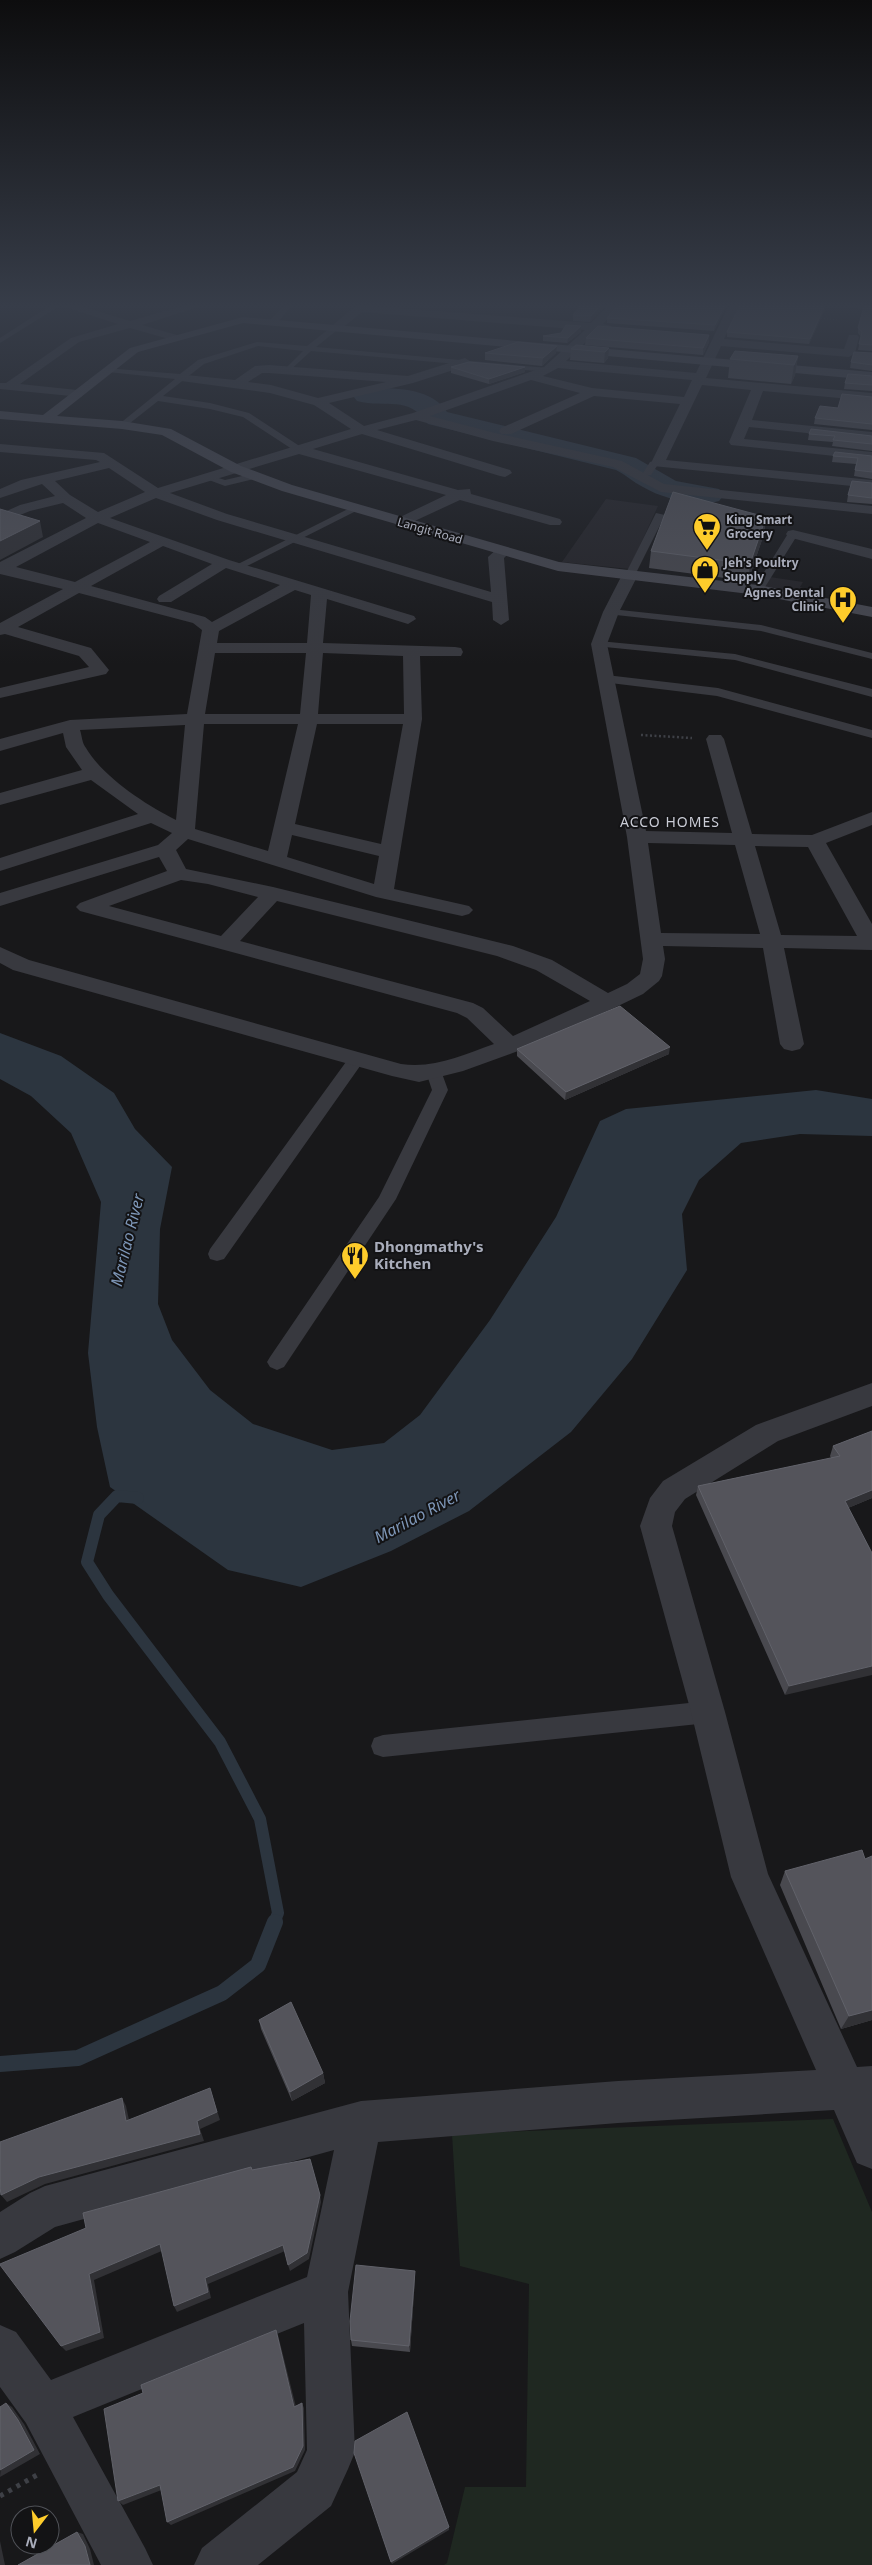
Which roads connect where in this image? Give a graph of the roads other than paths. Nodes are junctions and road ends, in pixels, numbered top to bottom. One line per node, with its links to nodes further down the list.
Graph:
1 (118, 425): 2 (street, Langit Road)
2 (122, 425): 20 (street, Langit Road)
3 (261, 425): 15 (lane)
4 (354, 425): 11 (street)
5 (383, 425): 11 (street)
6 (452, 425): 16 (street)
7 (520, 425): 12 (street)
8 (675, 425): 19 (street)
9 (743, 425): 17 (street)
10 (761, 425): 13 (street)
11 (362, 430): 15 (street); 21 (street)
12 (506, 431)
13 (872, 436)
14 (0, 448): 18 (street)
15 (298, 449): 20 (street); 31 (street)
16 (550, 450): 21 (street); 34 (street)
17 (872, 456)
18 (112, 463): 26 (street); 29 (street)
19 (658, 463): 22 (lane); 28 (street)
20 (236, 469): 23 (street, Langit Road); 25 (street)
21 (505, 472): 31 (street)
22 (648, 473)
23 (255, 476): 25 (lane); 33 (street, Langit Road)
24 (0, 478): 27 (street)
25 (206, 478): 29 (street)
26 (45, 479): 27 (street); 32 (street)
27 (26, 483): 30 (street)
28 (872, 484)
29 (156, 493): 36 (street); 41 (street)
30 (0, 494)
31 (457, 496): 38 (street); 39 (street)
32 (64, 498): 36 (street); 37 (street)
33 (355, 509): 38 (street, Langit Road); 41 (lane)
34 (872, 510)
35 (660, 515): 47 (lane)
36 (97, 518): 42 (street); 46 (street)
37 (0, 519)
38 (401, 522): 43 (street, Langit Road)
39 (555, 522)
40 (793, 534): 44 (street); 50 (lane)
41 (298, 538): 45 (lane); 53 (street)
42 (162, 541): 45 (street); 49 (street)
43 (502, 551): 47 (street, Langit Road); 53 (street)
44 (872, 554)
45 (231, 565): 48 (street); 52 (street)
46 (1, 568): 49 (street)
47 (630, 575): 50 (street, Langit Road); 54 (street)
48 (292, 585): 51 (street); 59 (street)
49 (79, 587): 58 (street); 59 (street)
50 (758, 590): 55 (street, Langit Road)
51 (319, 594): 56 (street); 61 (street)
52 (165, 599)
53 (501, 600): 57 (street)
54 (611, 612): 60 (street); 64 (lane)
55 (872, 612)
56 (408, 618)
57 (501, 620)
58 (2, 629): 67 (street)
59 (210, 639): 61 (street); 70 (street)
60 (599, 644): 66 (street); 68 (lane)
61 (315, 648): 62 (street); 69 (street)
62 (411, 650): 63 (street); 71 (street)
63 (455, 652)
64 (872, 656)
65 (0, 677): 67 (street)
66 (606, 680): 73 (lane); 82 (street)
67 (6, 691)
68 (872, 693)
69 (309, 718): 70 (street); 71 (street); 80 (street)
70 (195, 719): 72 (street); 81 (street)
71 (413, 719): 86 (street)
72 (70, 725): 75 (street); 76 (street)
73 (872, 734)
74 (715, 739): 83 (street)
75 (0, 744)
76 (94, 773): 77 (street); 78 (street)
77 (0, 799)
78 (153, 816): 81 (street); 88 (street)
79 (872, 818): 84 (street)
80 (284, 827): 86 (street); 87 (street)
81 (185, 832): 85 (street); 87 (street)
82 (637, 837): 83 (street); 94 (street)
83 (742, 838): 84 (street); 95 (street)
84 (815, 841): 95 (street)
85 (165, 849): 89 (street); 92 (street)
86 (390, 852): 91 (street)
87 (276, 861): 91 (street)
88 (0, 865)
89 (179, 874): 90 (street); 96 (street)
90 (273, 893): 96 (street); 98 (street)
91 (383, 893): 93 (street)
92 (0, 900)
93 (462, 910)
94 (652, 939): 95 (street); 98 (street)
95 (772, 940): 99 (street)
96 (226, 943): 100 (street)
97 (0, 954): 101 (street)
98 (608, 1002): 100 (street)
99 (792, 1044)
100 (510, 1046): 102 (street)
101 (357, 1059): 102 (street); 103 (lane)
102 (434, 1072): 104 (lane)
103 (217, 1254)
104 (277, 1362)
105 (872, 1394): 106 (street)
106 (708, 1712): 107 (lane); 108 (street)
107 (383, 1746)
108 (859, 2088): 109 (street); 110 (street)
109 (361, 2122): 111 (street); 112 (street)
110 (872, 2148)
111 (0, 2237)
112 (326, 2292): 114 (street); 116 (street)
113 (0, 2348): 114 (street)
114 (42, 2407): 115 (street)
115 (128, 2565)
116 (219, 2565)

